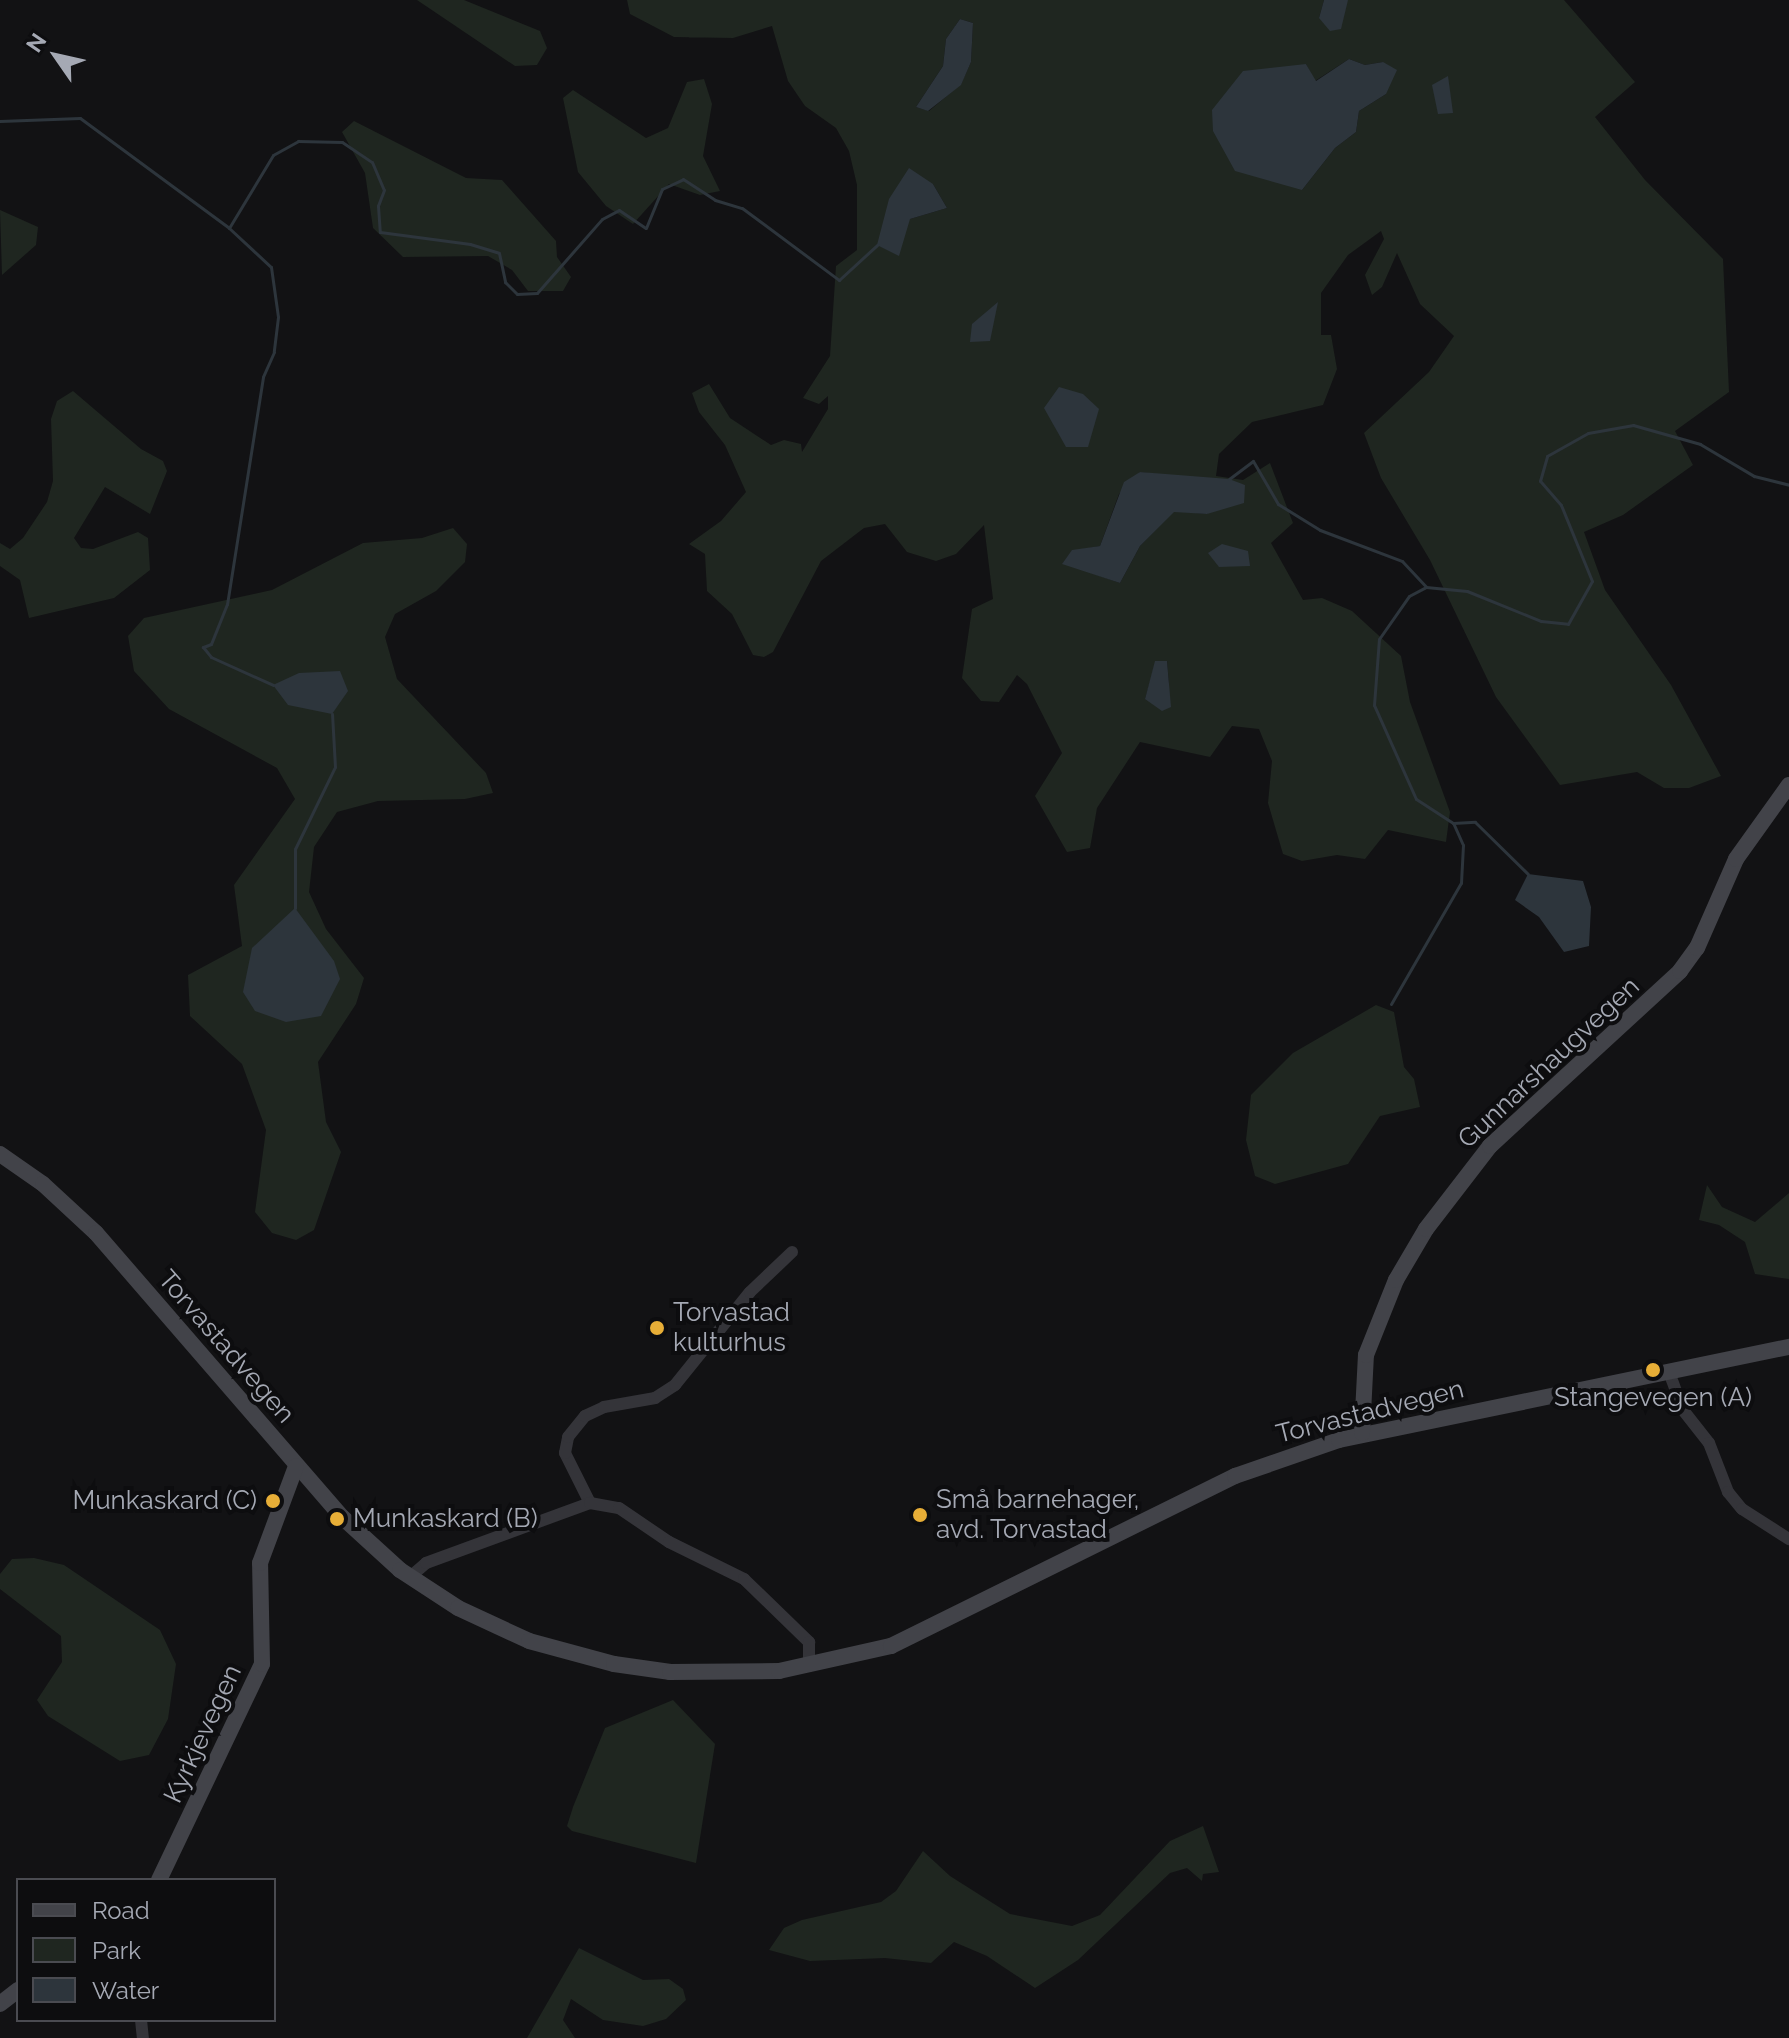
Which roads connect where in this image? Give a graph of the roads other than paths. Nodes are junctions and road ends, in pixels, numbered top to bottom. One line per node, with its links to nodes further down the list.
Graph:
1 (1789, 785): 6 (main road, Gunnarshaugvegen)
2 (0, 1154): 7 (main road, Torvastadvegen)
3 (792, 1252): 8 (street)
4 (1789, 1347): 5 (main road, Torvastadvegen)
5 (1669, 1372): 6 (main road, Torvastadvegen); 9 (street)
6 (1362, 1433): 11 (main road, Torvastadvegen)
7 (296, 1466): 10 (main road, Torvastadvegen); 12 (main road, Kyrkjevegen)
8 (590, 1503): 10 (street); 11 (street)
9 (1789, 1539)
10 (410, 1577): 11 (main road, Torvastadvegen)
11 (809, 1666)
12 (160, 1878)
13 (16, 1992): 14 (main road)
14 (0, 2004)

